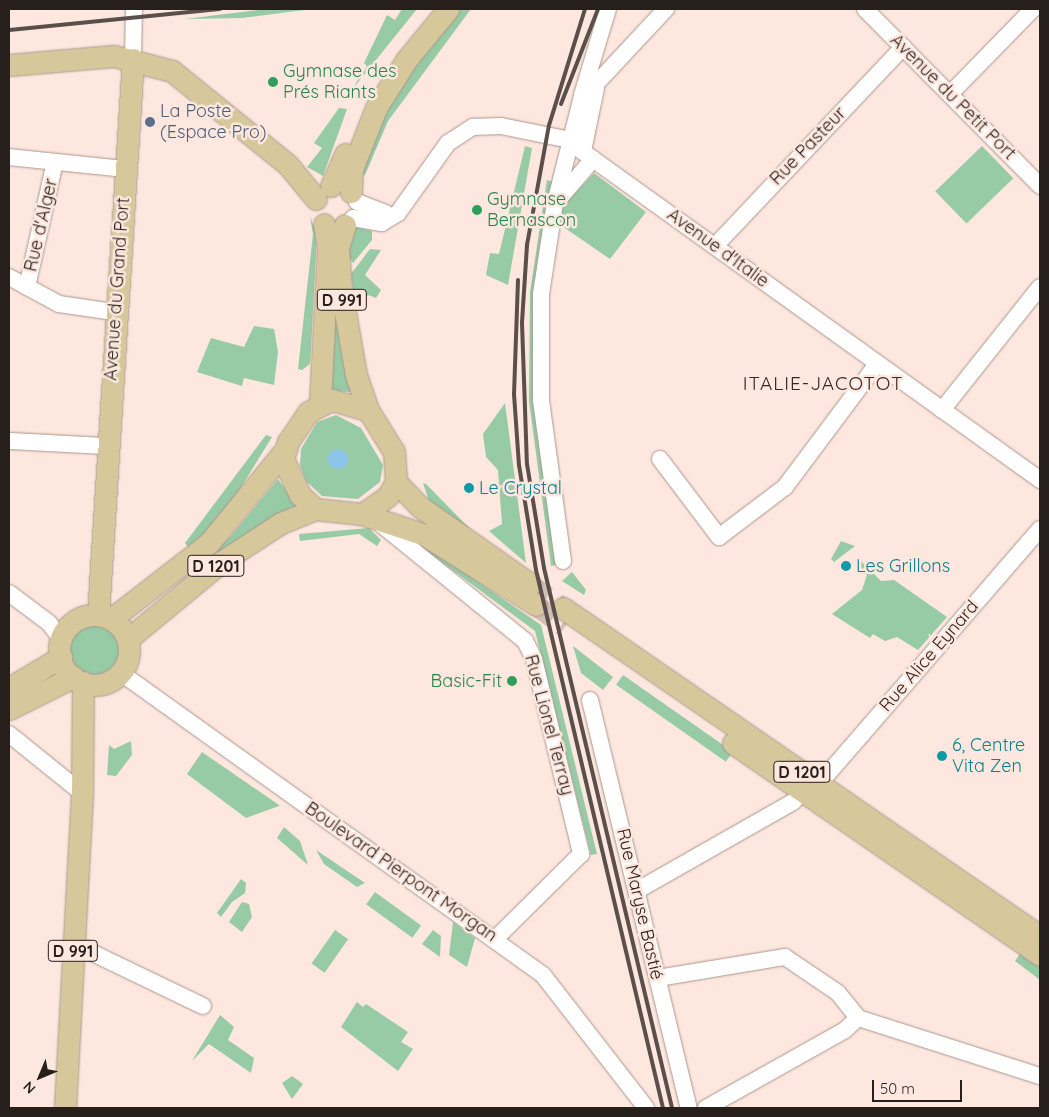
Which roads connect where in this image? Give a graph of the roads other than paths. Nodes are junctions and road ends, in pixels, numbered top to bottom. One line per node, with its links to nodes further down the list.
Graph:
1 (134, 9): 9 (street, Avenue du Grand Port)
2 (435, 9): 19 (main road)
3 (448, 9): 21 (main road, D 991)
4 (608, 9): 13 (street)
5 (666, 9): 11 (street)
6 (866, 9): 8 (street, Avenue du Petit Port)
7 (1033, 9): 12 (street)
8 (903, 47): 12 (street, Avenue du Petit Port); 23 (street, Rue Pasteur)
9 (133, 59): 10 (main road); 17 (main road, Avenue du Grand Port); 19 (main road)
10 (9, 65)
11 (600, 76): 13 (street); 14 (street)
12 (950, 94): 18 (street, Avenue du Petit Port)
13 (581, 100): 14 (street)
14 (582, 151): 20 (street); 20 (street); 21 (street, Avenue d'Italie); 23 (street, Avenue d'Italie)
15 (9, 157): 16 (street)
16 (55, 162): 17 (street); 25 (street, Rue d'Alger)
17 (125, 169): 27 (main road, Avenue du Grand Port)
18 (1040, 186)
19 (325, 191): 21 (main road); 22 (main road)
20 (555, 203): 41 (street)
21 (352, 209): 22 (main road); 30 (main road, D 991)
22 (324, 224): 29 (main road, D 991)
23 (714, 246): 28 (street, Avenue d'Italie)
24 (9, 277): 25 (street)
25 (27, 287): 27 (street)
26 (1040, 288): 31 (street)
27 (114, 312): 33 (main road, Avenue du Grand Port)
28 (878, 364): 31 (street, Avenue d'Italie); 35 (street)
29 (320, 403): 30 (main road); 34 (main road)
30 (368, 410): 37 (main road)
31 (942, 410): 36 (street, Avenue d'Italie)
32 (9, 441): 33 (street)
33 (106, 446): 46 (main road, Avenue du Grand Port)
34 (284, 454): 38 (main road); 46 (main road); 46 (main road, D 1201)
35 (660, 459)
36 (1040, 480)
37 (396, 482): 39 (main road); 42 (main road)
38 (312, 506): 39 (main road); 46 (main road, D 1201)
39 (368, 516): 44 (main road); 58 (street, Rue Lionel Terray)
40 (1040, 529): 54 (street, Rue Alice Eynard)
41 (564, 562)
42 (530, 584)
43 (9, 592): 47 (street)
44 (536, 605)
45 (564, 617): 54 (main road, D 1201)
46 (108, 622): 47 (main road); 48 (main road, Avenue du Grand Port)
47 (70, 658): 48 (main road); 49 (main road); 51 (main road); 52 (main road); 55 (main road, D 991)
48 (121, 672): 58 (street, Boulevard Pierpont Morgan)
49 (9, 688)
50 (590, 700): 56 (street, Rue Maryse Bastié)
51 (9, 704)
52 (9, 709)
53 (9, 734): 55 (street)
54 (811, 788): 56 (street, Rue Alice Eynard); 57 (main road, D 1201); 60 (main road, D 1201)
55 (82, 793): 59 (main road, D 991)
56 (638, 890): 61 (street, Rue Maryse Bastié)
57 (1040, 936)
58 (496, 938): 66 (street, Boulevard Pierpont Morgan)
59 (74, 944): 62 (street); 65 (main road, D 991)
60 (1040, 955)
61 (658, 978): 63 (street); 67 (street, Rue Maryse Bastié)
62 (203, 1006)
63 (858, 1018): 64 (street); 68 (street)
64 (1040, 1076)
65 (64, 1108)
66 (646, 1108)
67 (689, 1108)
68 (706, 1108)

